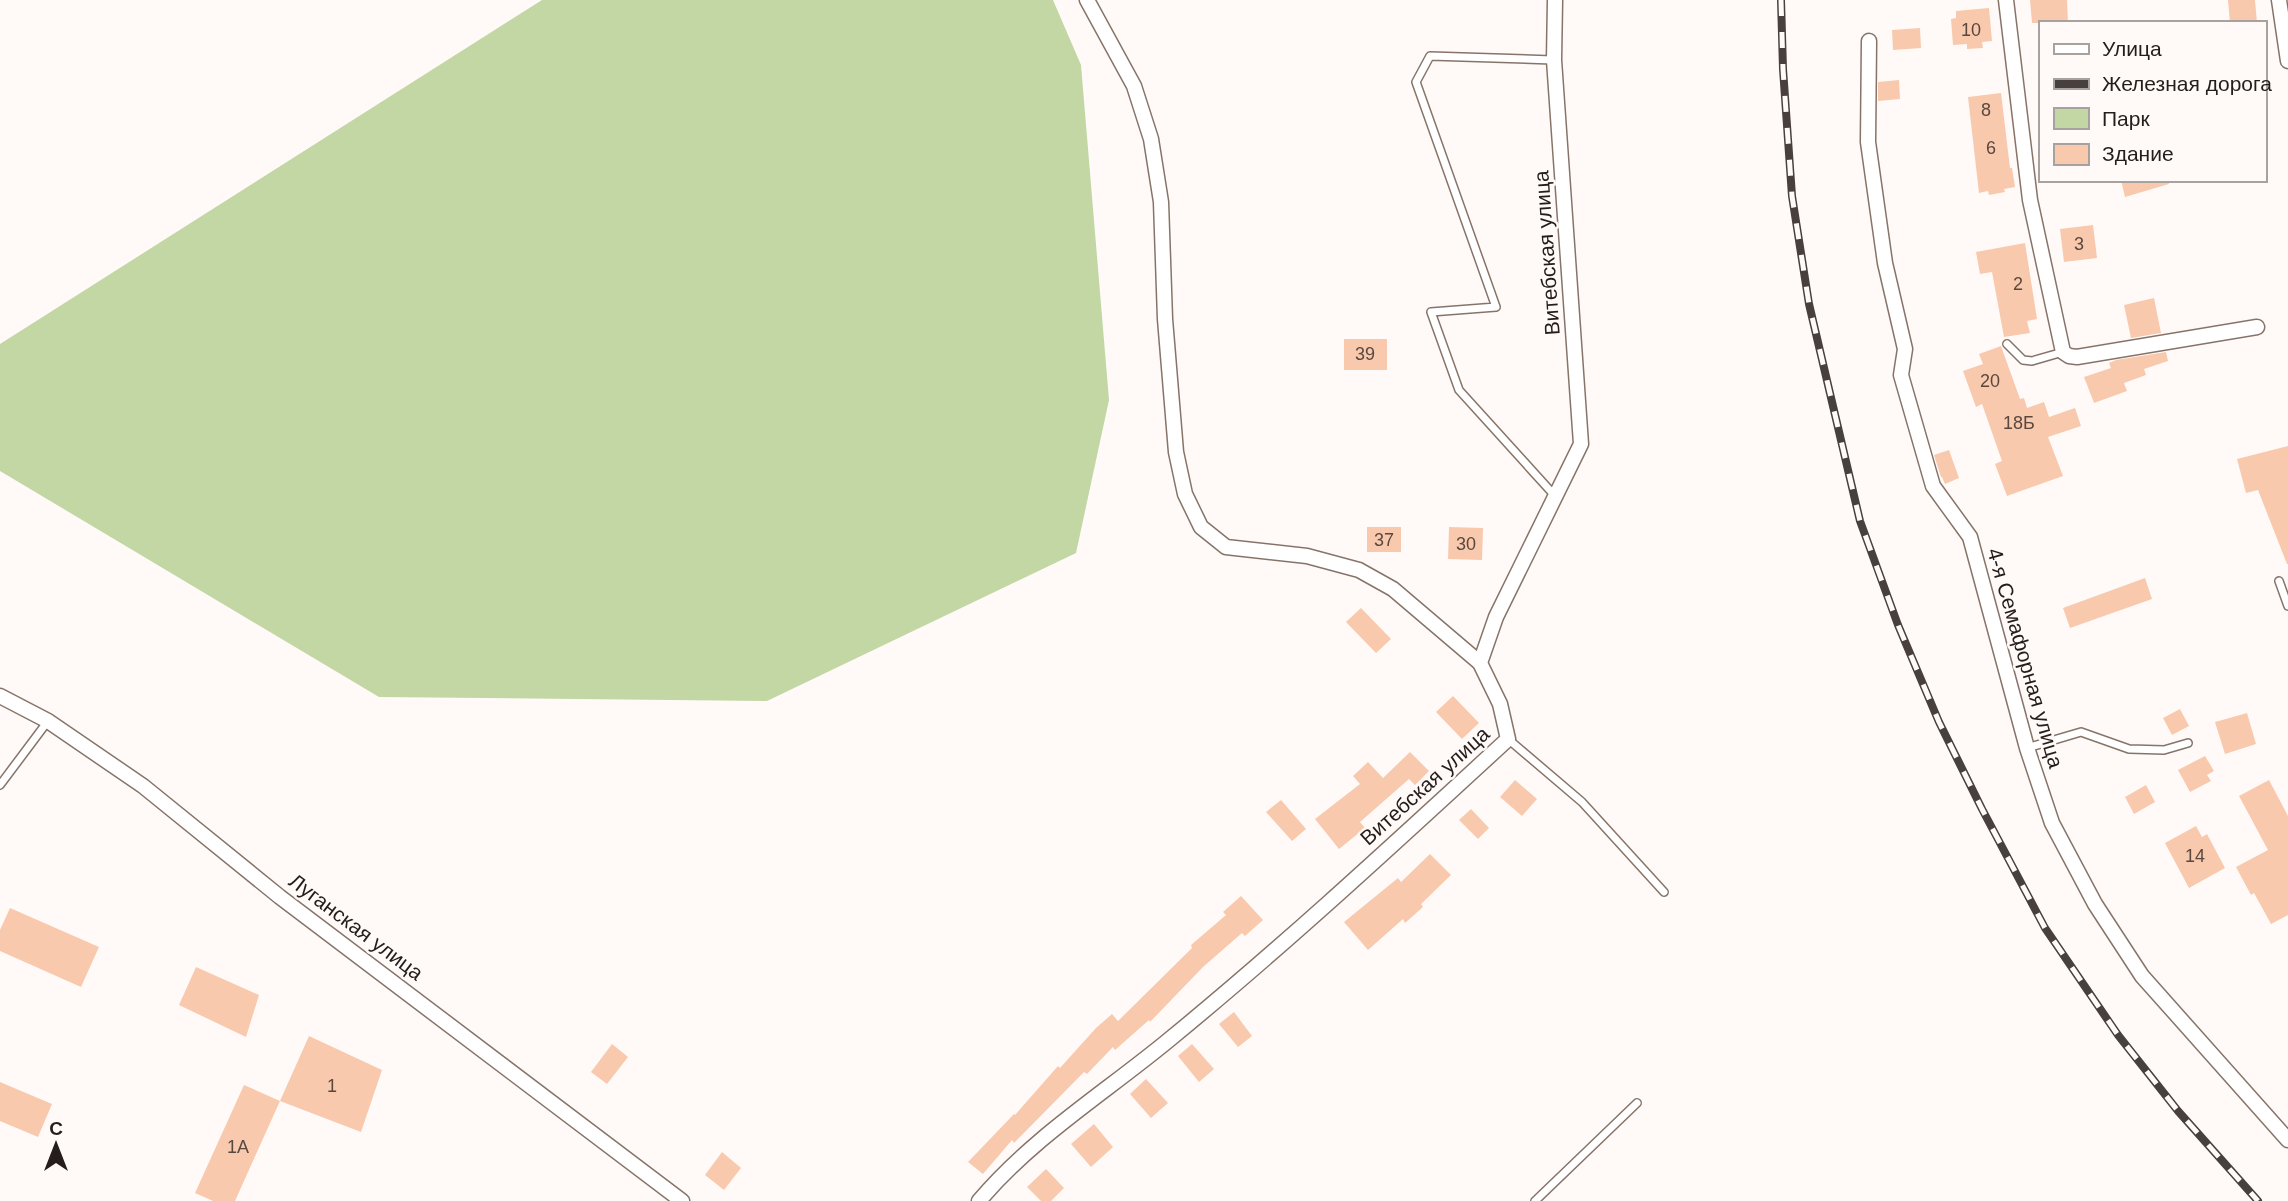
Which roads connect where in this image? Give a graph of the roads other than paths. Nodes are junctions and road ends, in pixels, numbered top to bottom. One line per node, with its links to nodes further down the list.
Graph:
1 (1087, 0): 14 (street)
2 (1555, 0): 6 (street, Витебская улица)
3 (2007, 0): 10 (street)
4 (2280, 0): 7 (street)
5 (1869, 41): 19 (street, 4-я Семафорная улица)
6 (1554, 60): 11 (street, Витебская улица); 11 (lane)
7 (2288, 61)
8 (2257, 327): 10 (street)
9 (2007, 344): 10 (lane)
10 (2063, 352)
11 (1557, 498): 14 (street, Витебская улица)
12 (2279, 581): 13 (lane)
13 (2288, 606)
14 (1480, 663): 17 (street, Витебская улица)
15 (0, 696): 16 (street, Луганская улица)
16 (48, 721): 20 (lane); 24 (street, Луганская улица)
17 (1508, 739): 21 (lane); 25 (street, Витебская улица)
18 (2188, 743): 19 (lane)
19 (2027, 748): 23 (street, 4-я Семафорная улица)
20 (0, 785)
21 (1664, 892)
22 (1637, 1103): 26 (lane)
23 (2288, 1140)
24 (682, 1201)
25 (979, 1201)
26 (1535, 1201)

